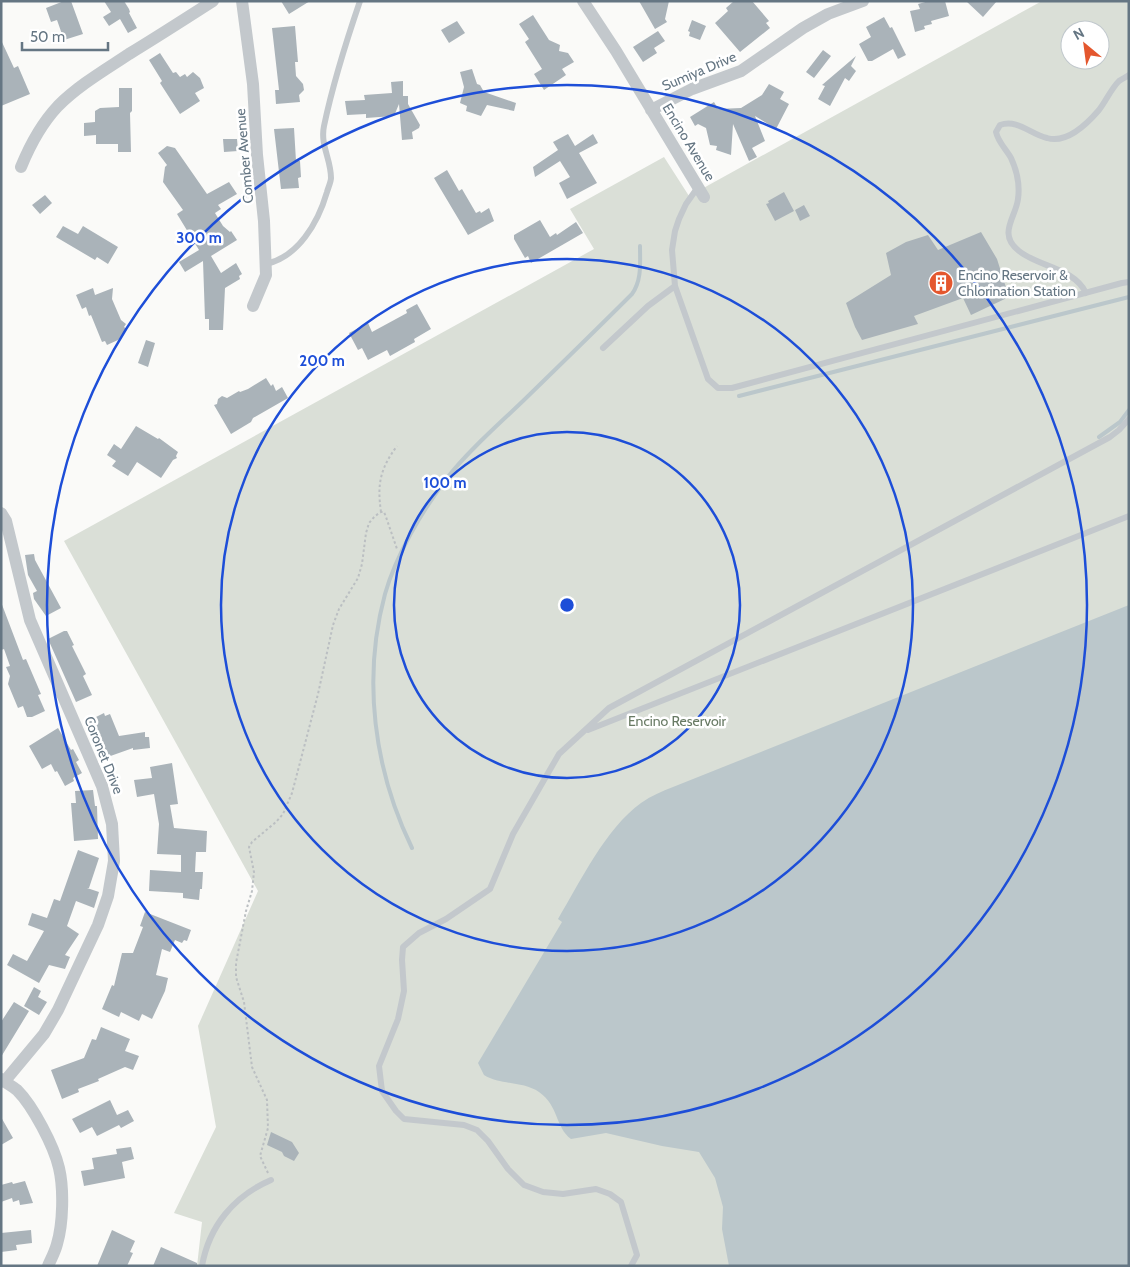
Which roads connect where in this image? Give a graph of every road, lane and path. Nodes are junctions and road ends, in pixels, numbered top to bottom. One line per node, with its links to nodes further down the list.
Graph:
1 (214, 1): 8 (street)
2 (242, 1): 10 (street, Comber Avenue)
3 (360, 1): 10 (lane)
4 (583, 1): 7 (street, Encino Avenue)
5 (863, 1): 7 (street, Sumiya Drive)
6 (1129, 75): 13 (lane)
7 (652, 110): 9 (street, Encino Avenue)
8 (21, 167)
9 (701, 192): 12 (lane)
10 (266, 264): 14 (street, Comber Avenue)
11 (1129, 282): 13 (lane)
12 (674, 286): 13 (lane); 15 (lane)
13 (1086, 293)
14 (253, 306)
15 (603, 348)
16 (1129, 419): 22 (lane)
17 (397, 446): 19 (path)
18 (1, 512): 23 (street, Coronet Drive)
19 (380, 512): 21 (path); 24 (path)
20 (1129, 516): 22 (lane)
21 (396, 549)
22 (582, 732): 27 (lane)
23 (3, 1080): 25 (street)
24 (271, 1180): 26 (lane)
25 (48, 1266)
26 (202, 1266)
27 (630, 1266)

